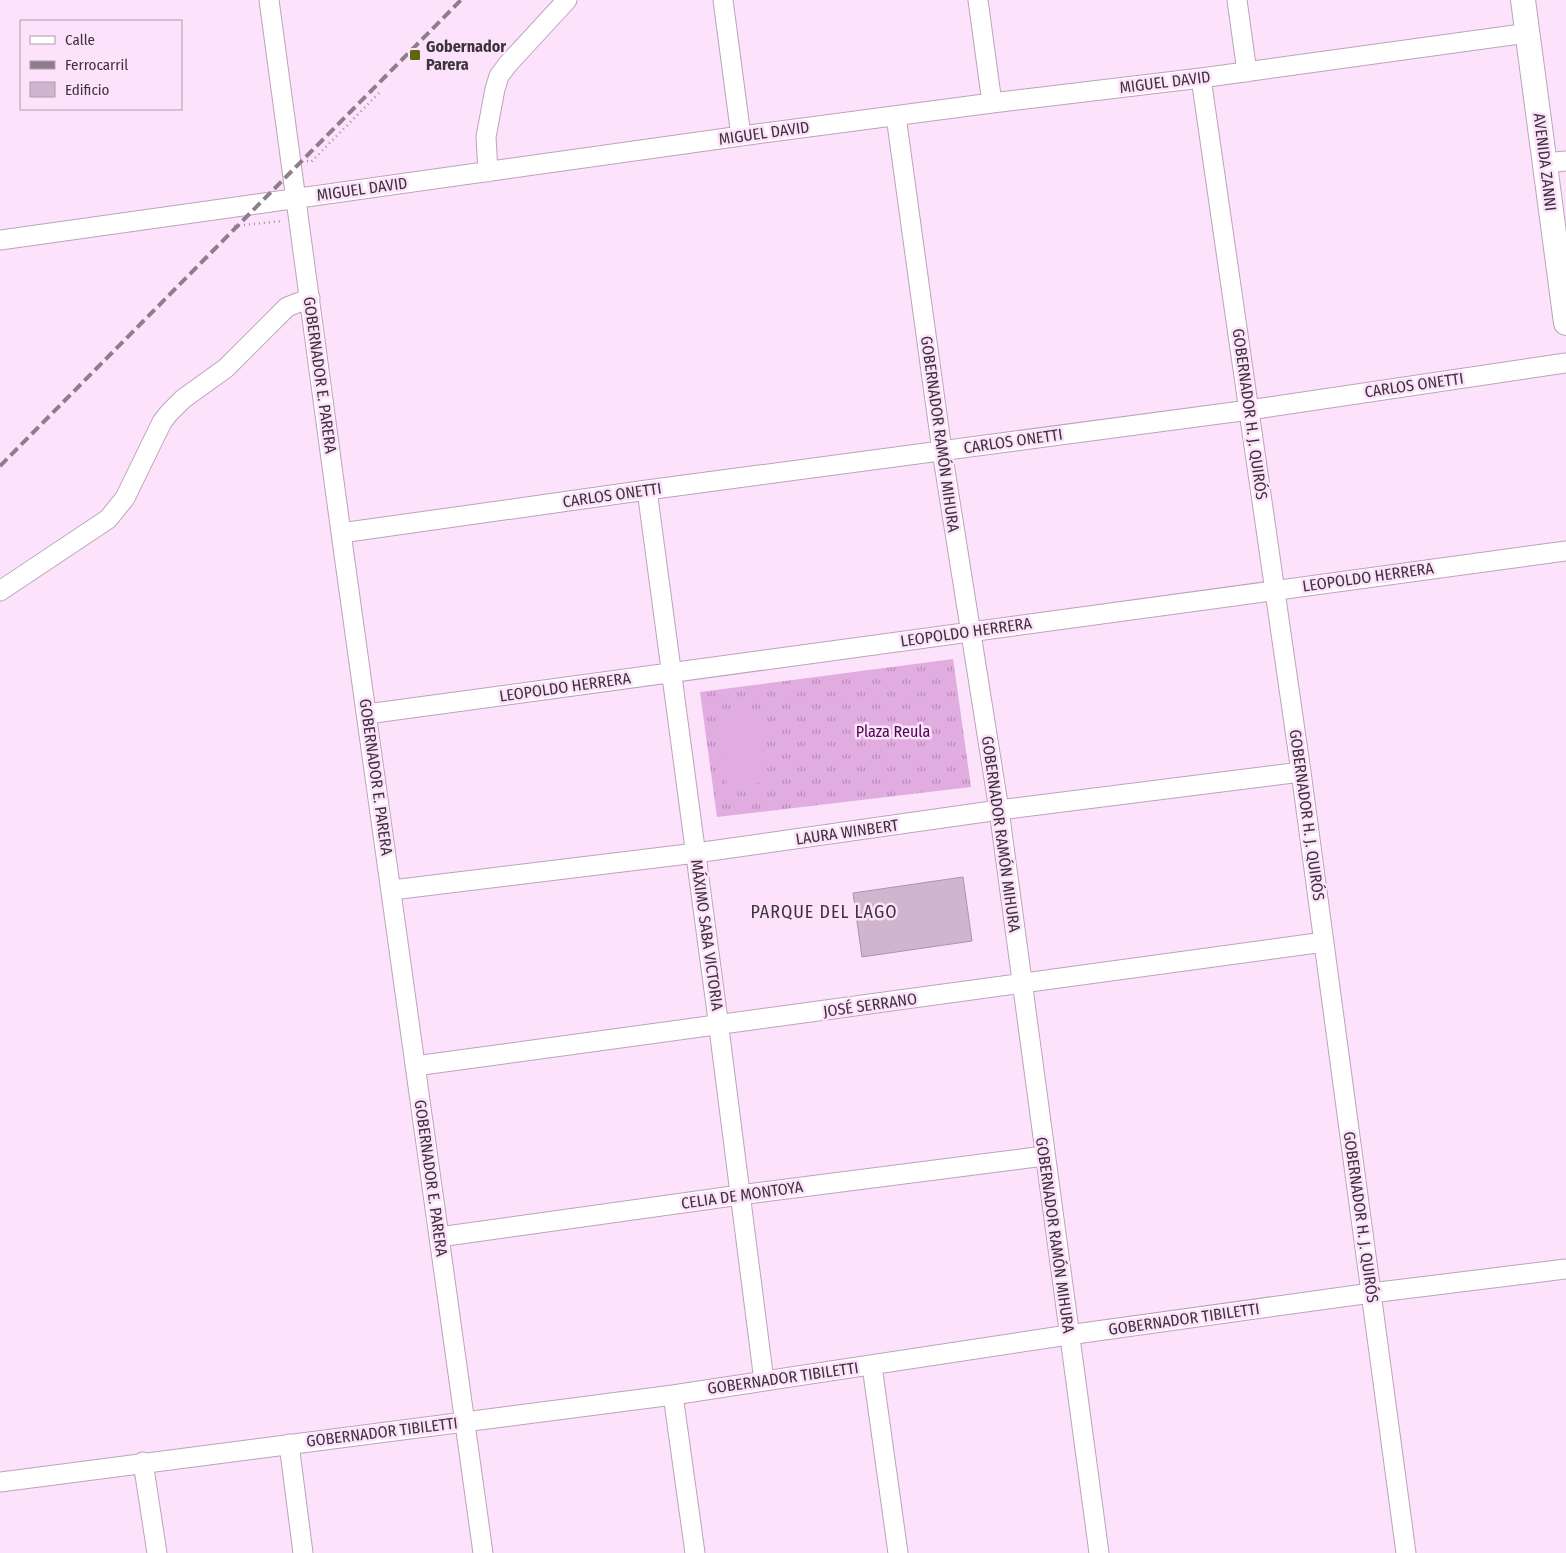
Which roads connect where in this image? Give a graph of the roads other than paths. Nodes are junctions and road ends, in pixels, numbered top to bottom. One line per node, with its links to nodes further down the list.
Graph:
1 (269, 0): 15 (street, GOBERNADOR E. PARERA)
2 (567, 0): 14 (street)
3 (723, 0): 12 (street)
4 (978, 0): 10 (street)
5 (1237, 0): 8 (street)
6 (1524, 0): 7 (main road, AVENIDA ZANNI)
7 (1528, 33): 8 (street, MIGUEL DAVID); 13 (main road, AVENIDA ZANNI)
8 (1247, 72): 9 (street, MIGUEL DAVID)
9 (1201, 78): 10 (street, MIGUEL DAVID); 20 (street, GOBERNADOR H. J. QUIRÓS)
10 (992, 103): 11 (street, MIGUEL DAVID)
11 (896, 116): 12 (street, MIGUEL DAVID); 21 (street, GOBERNADOR RAMÓN MIHURA)
12 (741, 136): 14 (street, MIGUEL DAVID)
13 (1555, 162): 18 (main road, AVENIDA ZANNI)
14 (488, 172): 15 (street, MIGUEL DAVID)
15 (297, 198): 16 (street, MIGUEL DAVID); 17 (street, GOBERNADOR E. PARERA)
16 (0, 240)
17 (310, 298): 23 (street, GOBERNADOR E. PARERA); 26 (street)
18 (1566, 324)
19 (1566, 363): 20 (street, CARLOS ONETTI)
20 (1249, 410): 21 (street, CARLOS ONETTI); 25 (street, GOBERNADOR H. J. QUIRÓS)
21 (942, 451): 22 (street, CARLOS ONETTI); 27 (street, GOBERNADOR RAMÓN MIHURA)
22 (647, 490): 23 (street, CARLOS ONETTI); 28 (street, MÁXIMO SABA VICTORIA)
23 (341, 534): 29 (street, GOBERNADOR E. PARERA)
24 (1566, 551): 25 (street, LEOPOLDO HERRERA)
25 (1275, 589): 27 (street, LEOPOLDO HERRERA); 30 (street, GOBERNADOR H. J. QUIRÓS)
26 (0, 590)
27 (970, 632): 28 (street, LEOPOLDO HERRERA); 31 (street, GOBERNADOR RAMÓN MIHURA)
28 (672, 672): 29 (street, LEOPOLDO HERRERA); 32 (street, MÁXIMO SABA VICTORIA)
29 (367, 714): 33 (street, GOBERNADOR E. PARERA)
30 (1301, 772): 31 (street, LAURA WINBERT); 34 (street, GOBERNADOR H. J. QUIRÓS)
31 (998, 810): 32 (street, LAURA WINBERT); 35 (street, GOBERNADOR RAMÓN MIHURA)
32 (696, 854): 33 (street, LAURA WINBERT); 36 (street, MÁXIMO SABA VICTORIA)
33 (392, 890): 37 (street, GOBERNADOR E. PARERA)
34 (1324, 942): 35 (street, JOSÉ SERRANO); 42 (street, GOBERNADOR H. J. QUIRÓS)
35 (1022, 984): 36 (street, JOSÉ SERRANO); 38 (street, GOBERNADOR RAMÓN MIHURA)
36 (719, 1026): 37 (street, JOSÉ SERRANO); 39 (street, MÁXIMO SABA VICTORIA)
37 (415, 1066): 40 (street, GOBERNADOR E. PARERA)
38 (1044, 1156): 39 (street, CELIA DE MONTOYA); 43 (street, GOBERNADOR RAMÓN MIHURA)
39 (740, 1195): 40 (street, CELIA DE MONTOYA); 45 (street, MÁXIMO SABA VICTORIA)
40 (439, 1237): 47 (street, GOBERNADOR E. PARERA)
41 (1566, 1270): 42 (street, GOBERNADOR TIBILETTI)
42 (1371, 1293): 43 (street, GOBERNADOR TIBILETTI); 57 (street, GOBERNADOR H. J. QUIRÓS)
43 (1068, 1335): 44 (street, GOBERNADOR TIBILETTI); 56 (street, GOBERNADOR RAMÓN MIHURA)
44 (872, 1366): 45 (street, GOBERNADOR TIBILETTI); 55 (street)
45 (764, 1381): 46 (street, GOBERNADOR TIBILETTI)
46 (674, 1394): 47 (street, GOBERNADOR TIBILETTI); 54 (street)
47 (466, 1421): 48 (street, GOBERNADOR TIBILETTI); 53 (street, GOBERNADOR E. PARERA)
48 (289, 1444): 49 (street, GOBERNADOR TIBILETTI); 52 (street)
49 (143, 1462): 50 (street, GOBERNADOR TIBILETTI); 51 (street)
50 (0, 1482)
51 (157, 1553)
52 (303, 1553)
53 (483, 1553)
54 (695, 1553)
55 (898, 1553)
56 (1099, 1553)
57 (1406, 1553)

